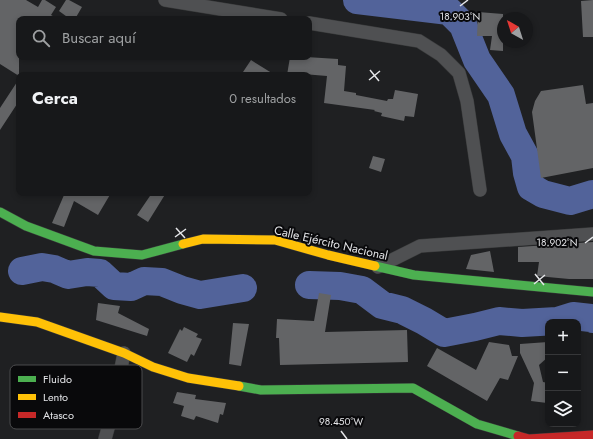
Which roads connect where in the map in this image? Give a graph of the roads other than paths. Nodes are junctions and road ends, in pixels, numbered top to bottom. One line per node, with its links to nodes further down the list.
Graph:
1 (165, 0): 2 (street)
2 (264, 16)
3 (312, 24): 4 (street)
4 (480, 190)
5 (0, 212): 7 (street, Calle Ejército Nacional)
6 (593, 234): 7 (street)
7 (378, 267): 8 (street, Calle Ejército Nacional)
8 (593, 292)
9 (0, 317): 10 (street)
10 (124, 353): 11 (street); 13 (street)
11 (122, 365)
12 (108, 429): 14 (street)
13 (593, 435)
14 (105, 439)

